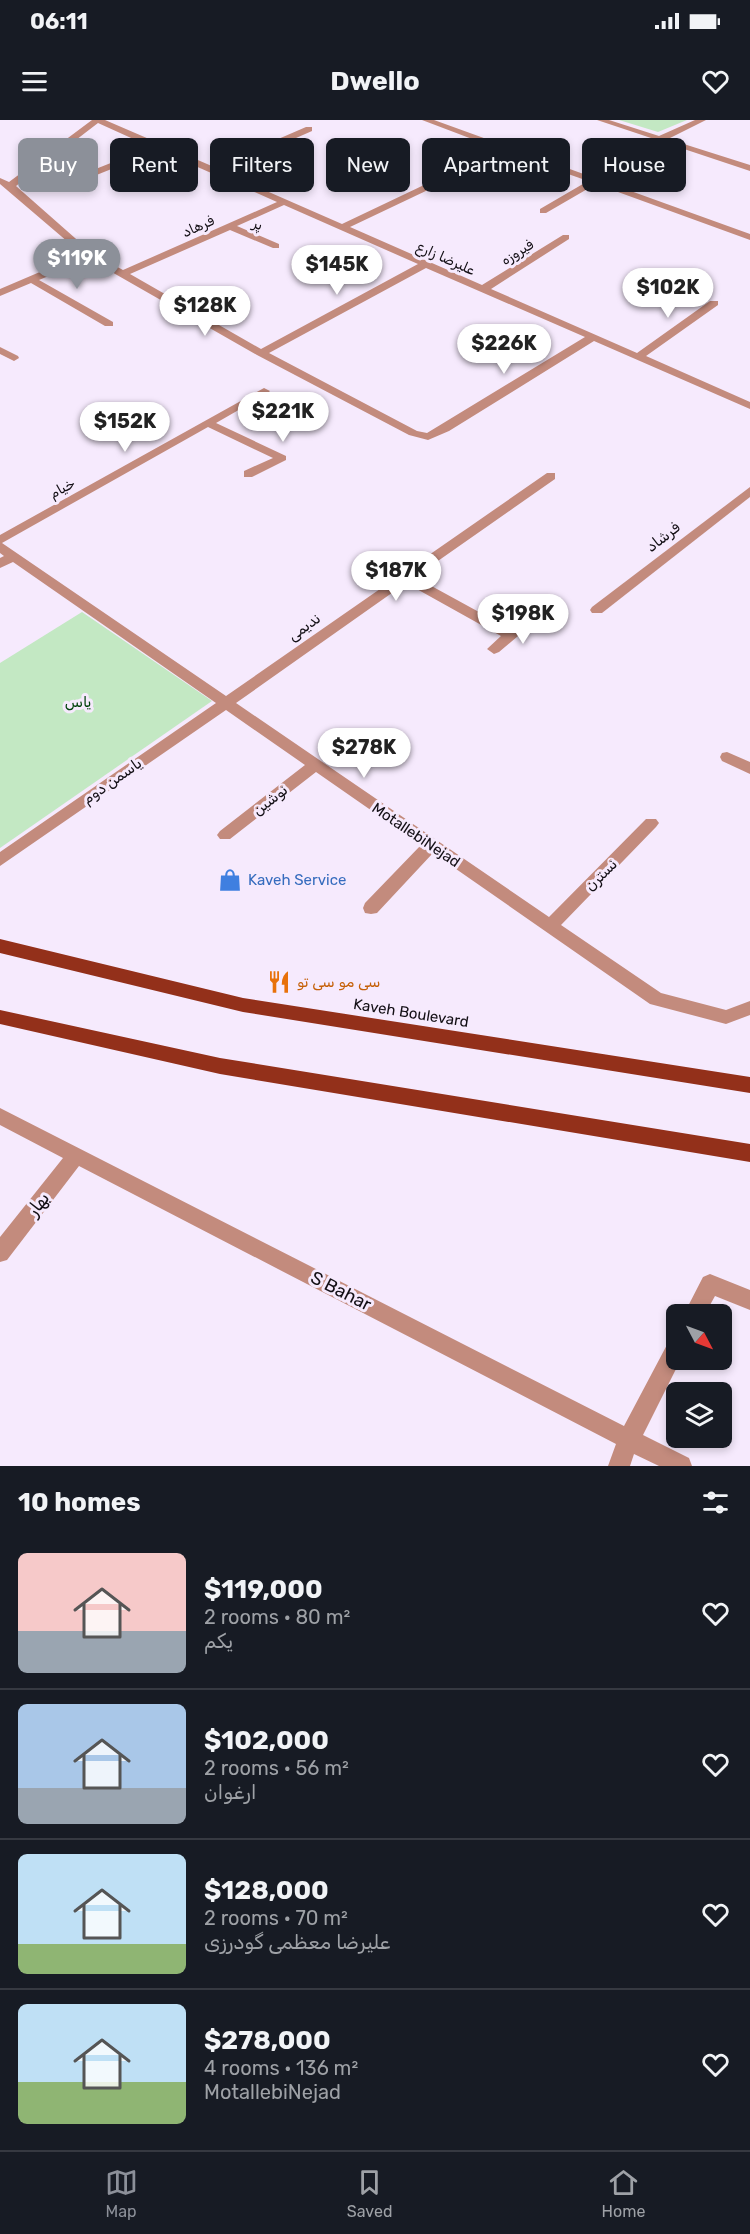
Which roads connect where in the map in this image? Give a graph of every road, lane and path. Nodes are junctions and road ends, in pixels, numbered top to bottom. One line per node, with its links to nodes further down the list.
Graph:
1 (98, 120): 6 (street, علیرضا زارع); 14 (street)
2 (426, 120): 8 (street)
3 (601, 120): 9 (street)
4 (702, 120): 10 (street)
5 (309, 129): 7 (street)
6 (138, 138)
7 (288, 138)
8 (475, 138)
9 (657, 138)
10 (662, 138)
11 (686, 147): 12 (street)
12 (750, 168)
13 (0, 181): 14 (street)
14 (10, 186): 26 (street)
15 (582, 188): 20 (street)
16 (422, 189): 22 (street)
17 (261, 192): 19 (street, علیرضا زارع)
18 (625, 192): 24 (street)
19 (284, 202): 21 (street, فرهاد); 22 (street, علیرضا زارع)
20 (543, 211)
21 (230, 226): 25 (street, پر); 28 (street, فرهاد)
22 (343, 228): 27 (street, علیرضا زارع)
23 (566, 237): 30 (street, فیروزه)
24 (750, 237)
25 (276, 246)
26 (89, 255): 28 (street); 29 (street)
27 (426, 264): 30 (street, علیرضا زارع); 36 (street)
28 (122, 274): 36 (street)
29 (32, 280): 31 (street); 33 (street)
30 (483, 289): 34 (street, علیرضا زارع)
31 (0, 293)
32 (714, 303): 37 (street)
33 (109, 324)
34 (593, 337): 36 (street); 37 (street, علیرضا زارع)
35 (0, 350): 38 (street)
36 (261, 353)
37 (638, 357): 40 (street, علیرضا زارع)
38 (14, 358)
39 (264, 391): 41 (street, خیام)
40 (750, 406)
41 (208, 423): 42 (street); 45 (street, خیام)
42 (248, 474)
43 (551, 476): 48 (street, ندیمی)
44 (750, 491): 49 (street, فرشاد)
45 (0, 540)
46 (0, 547): 47 (street, MotallebiNejad)
47 (7, 560): 53 (street, MotallebiNejad)
48 (405, 577): 51 (street); 53 (street, ندیمی)
49 (597, 610)
50 (533, 616): 51 (street)
51 (511, 635): 52 (street)
52 (494, 649)
53 (223, 703): 55 (street, MotallebiNejad); 60 (street, یاسمن دوم)
54 (727, 757): 56 (street)
55 (315, 765): 58 (street, نوشین); 59 (street, MotallebiNejad)
56 (750, 769)
57 (651, 823): 62 (street, نسترن)
58 (225, 835)
59 (431, 845): 61 (street); 62 (street, MotallebiNejad)
60 (0, 860)
61 (370, 908)
62 (550, 926): 64 (street, MotallebiNejad)
63 (0, 946): 66 (main road, Kaveh Boulevard)
64 (750, 1008)
65 (0, 1017): 68 (main road)
66 (750, 1085)
67 (0, 1116): 69 (street, S Bahar)
68 (750, 1154)
69 (76, 1155): 70 (street, بهار); 74 (street, S Bahar)
70 (0, 1253)
71 (750, 1300): 72 (street)
72 (699, 1304)
73 (666, 1367): 74 (street)
74 (629, 1439): 75 (street); 76 (street, S Bahar)
75 (619, 1466)
76 (681, 1466)

